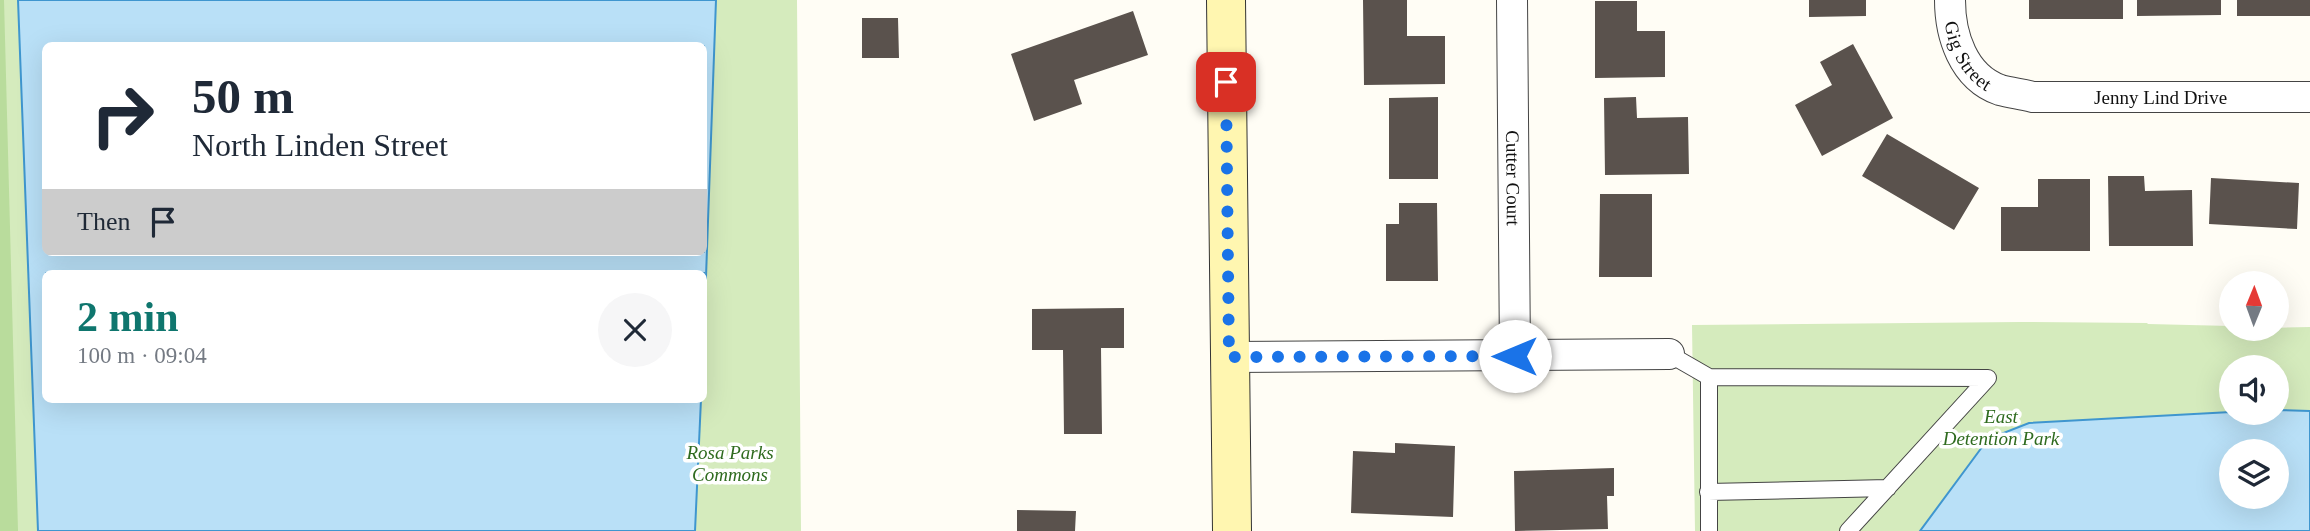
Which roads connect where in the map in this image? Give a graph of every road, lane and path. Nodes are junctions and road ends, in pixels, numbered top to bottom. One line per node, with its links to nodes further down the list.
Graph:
1 (1226, 0): 8 (main road)
2 (1512, 0): 7 (street, Cutter Court)
3 (1950, 0): 4 (street, Gig Street)
4 (2012, 92): 5 (street, Jenny Lind Drive)
5 (2310, 97)
6 (1669, 354): 7 (street); 9 (lane)
7 (1515, 356): 8 (street)
8 (1229, 357): 12 (main road)
9 (1709, 377): 10 (lane); 11 (lane)
10 (1888, 488): 11 (lane); 14 (lane)
11 (1708, 492): 13 (lane)
12 (1232, 531)
13 (1709, 531)
14 (1849, 531)

